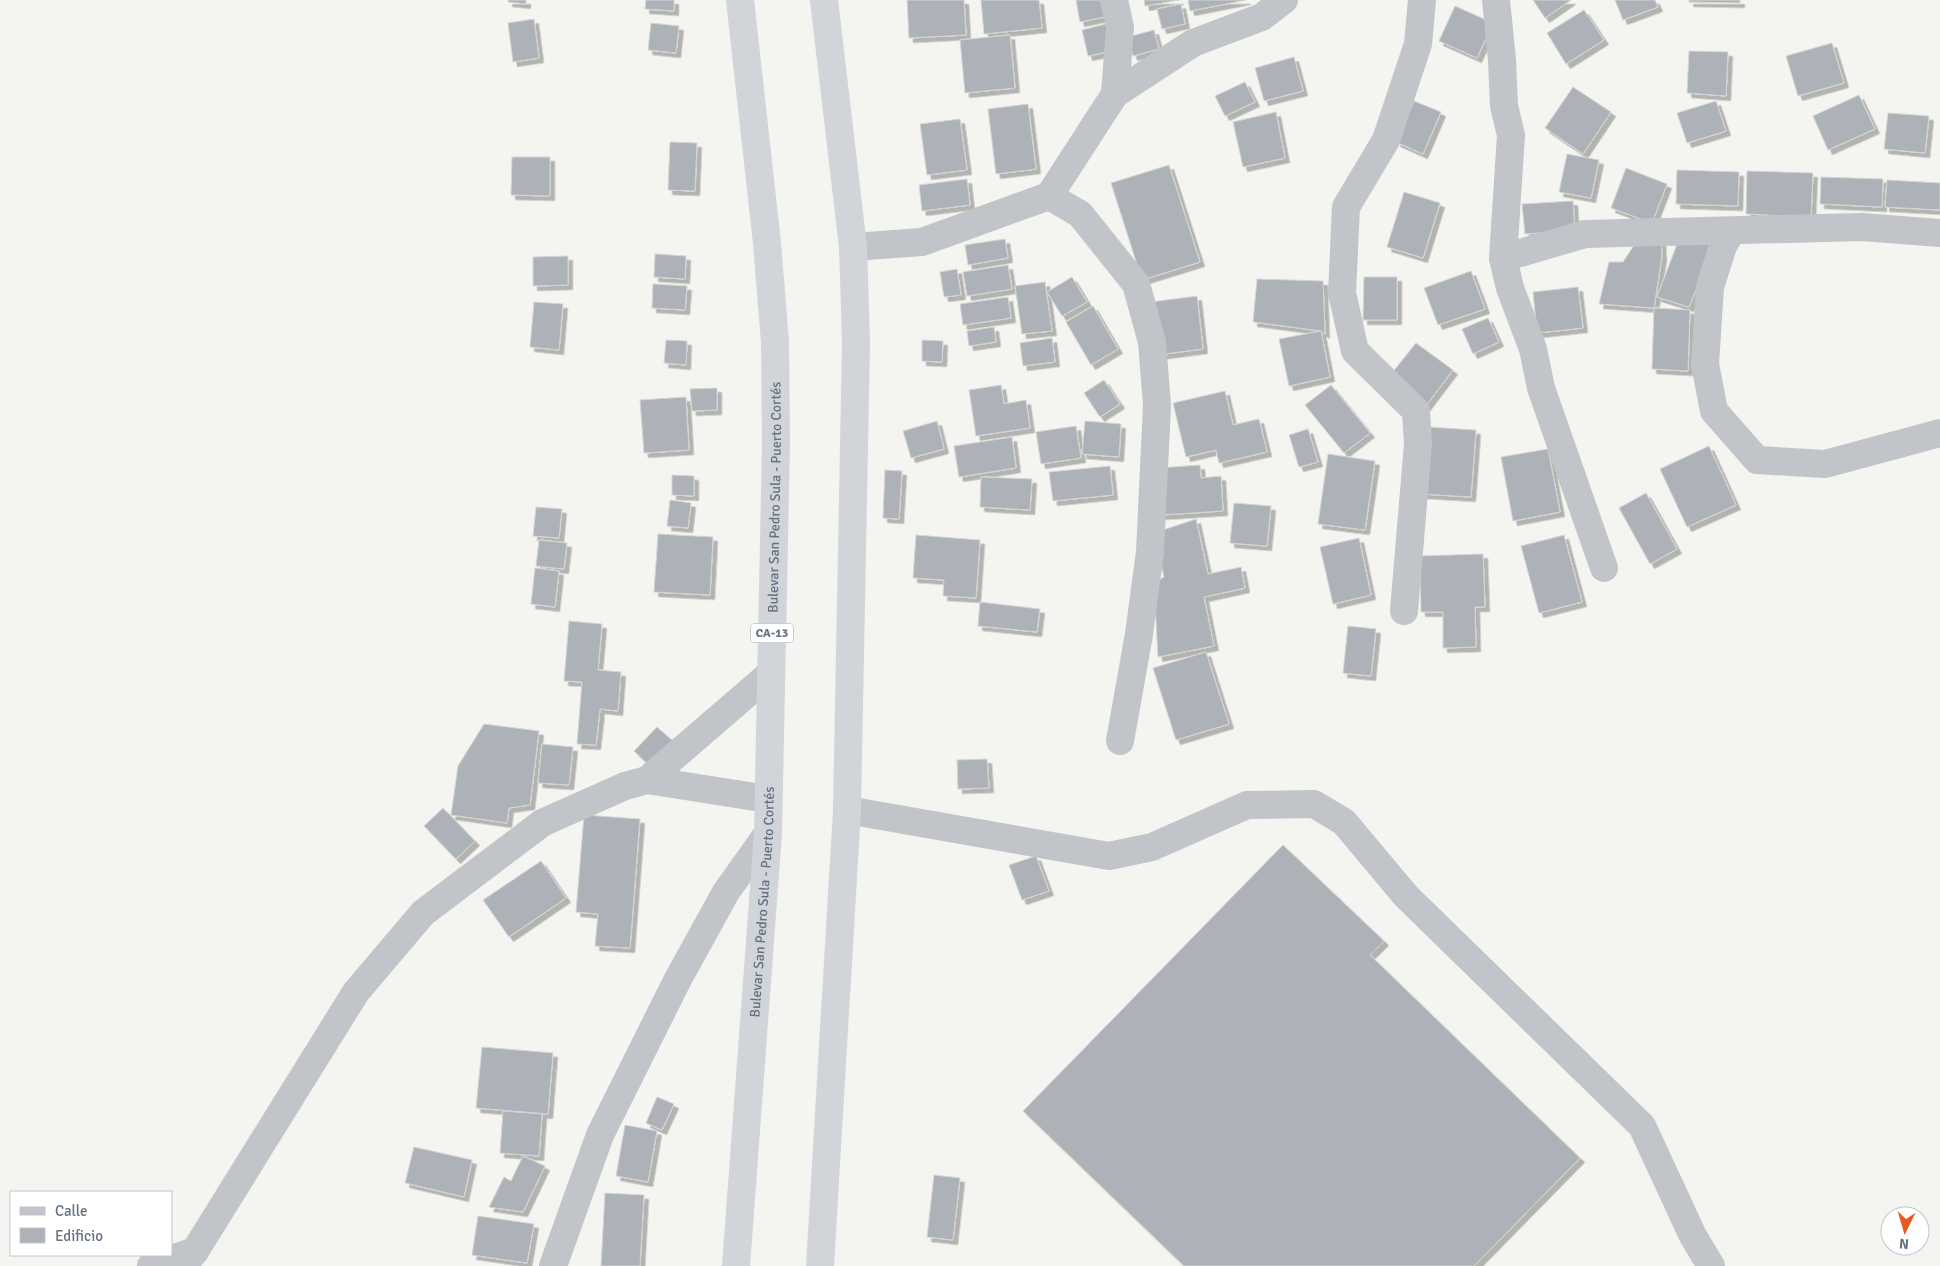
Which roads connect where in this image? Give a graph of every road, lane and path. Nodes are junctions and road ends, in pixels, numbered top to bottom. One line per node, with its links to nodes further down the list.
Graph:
1 (740, 0): 16 (highway, Bulevar San Pedro Sula - Puerto Cortés / CA-13)
2 (824, 0): 11 (highway)
3 (1114, 0): 7 (street)
4 (1284, 0): 7 (street)
5 (1422, 0): 15 (street)
6 (1496, 0): 12 (street)
7 (1115, 94): 8 (street)
8 (1049, 196): 11 (street); 17 (street)
9 (1731, 232): 10 (street); 12 (street); 13 (street)
10 (1940, 234)
11 (852, 246): 20 (highway)
12 (1503, 258): 14 (street)
13 (1940, 433)
14 (1604, 568)
15 (1404, 611)
16 (771, 673): 18 (street); 19 (highway, Bulevar San Pedro Sula - Puerto Cortés / CA-13)
17 (1120, 741)
18 (647, 780): 19 (street); 22 (street)
19 (768, 799): 21 (highway, Bulevar San Pedro Sula - Puerto Cortés / CA-13)
20 (847, 810): 26 (highway); 27 (street)
21 (768, 834): 24 (street); 25 (highway, Bulevar San Pedro Sula - Puerto Cortés / CA-13)
22 (189, 1258): 23 (street)
23 (151, 1266)
24 (553, 1266)
25 (736, 1266)
26 (820, 1266)
27 (1711, 1266)

